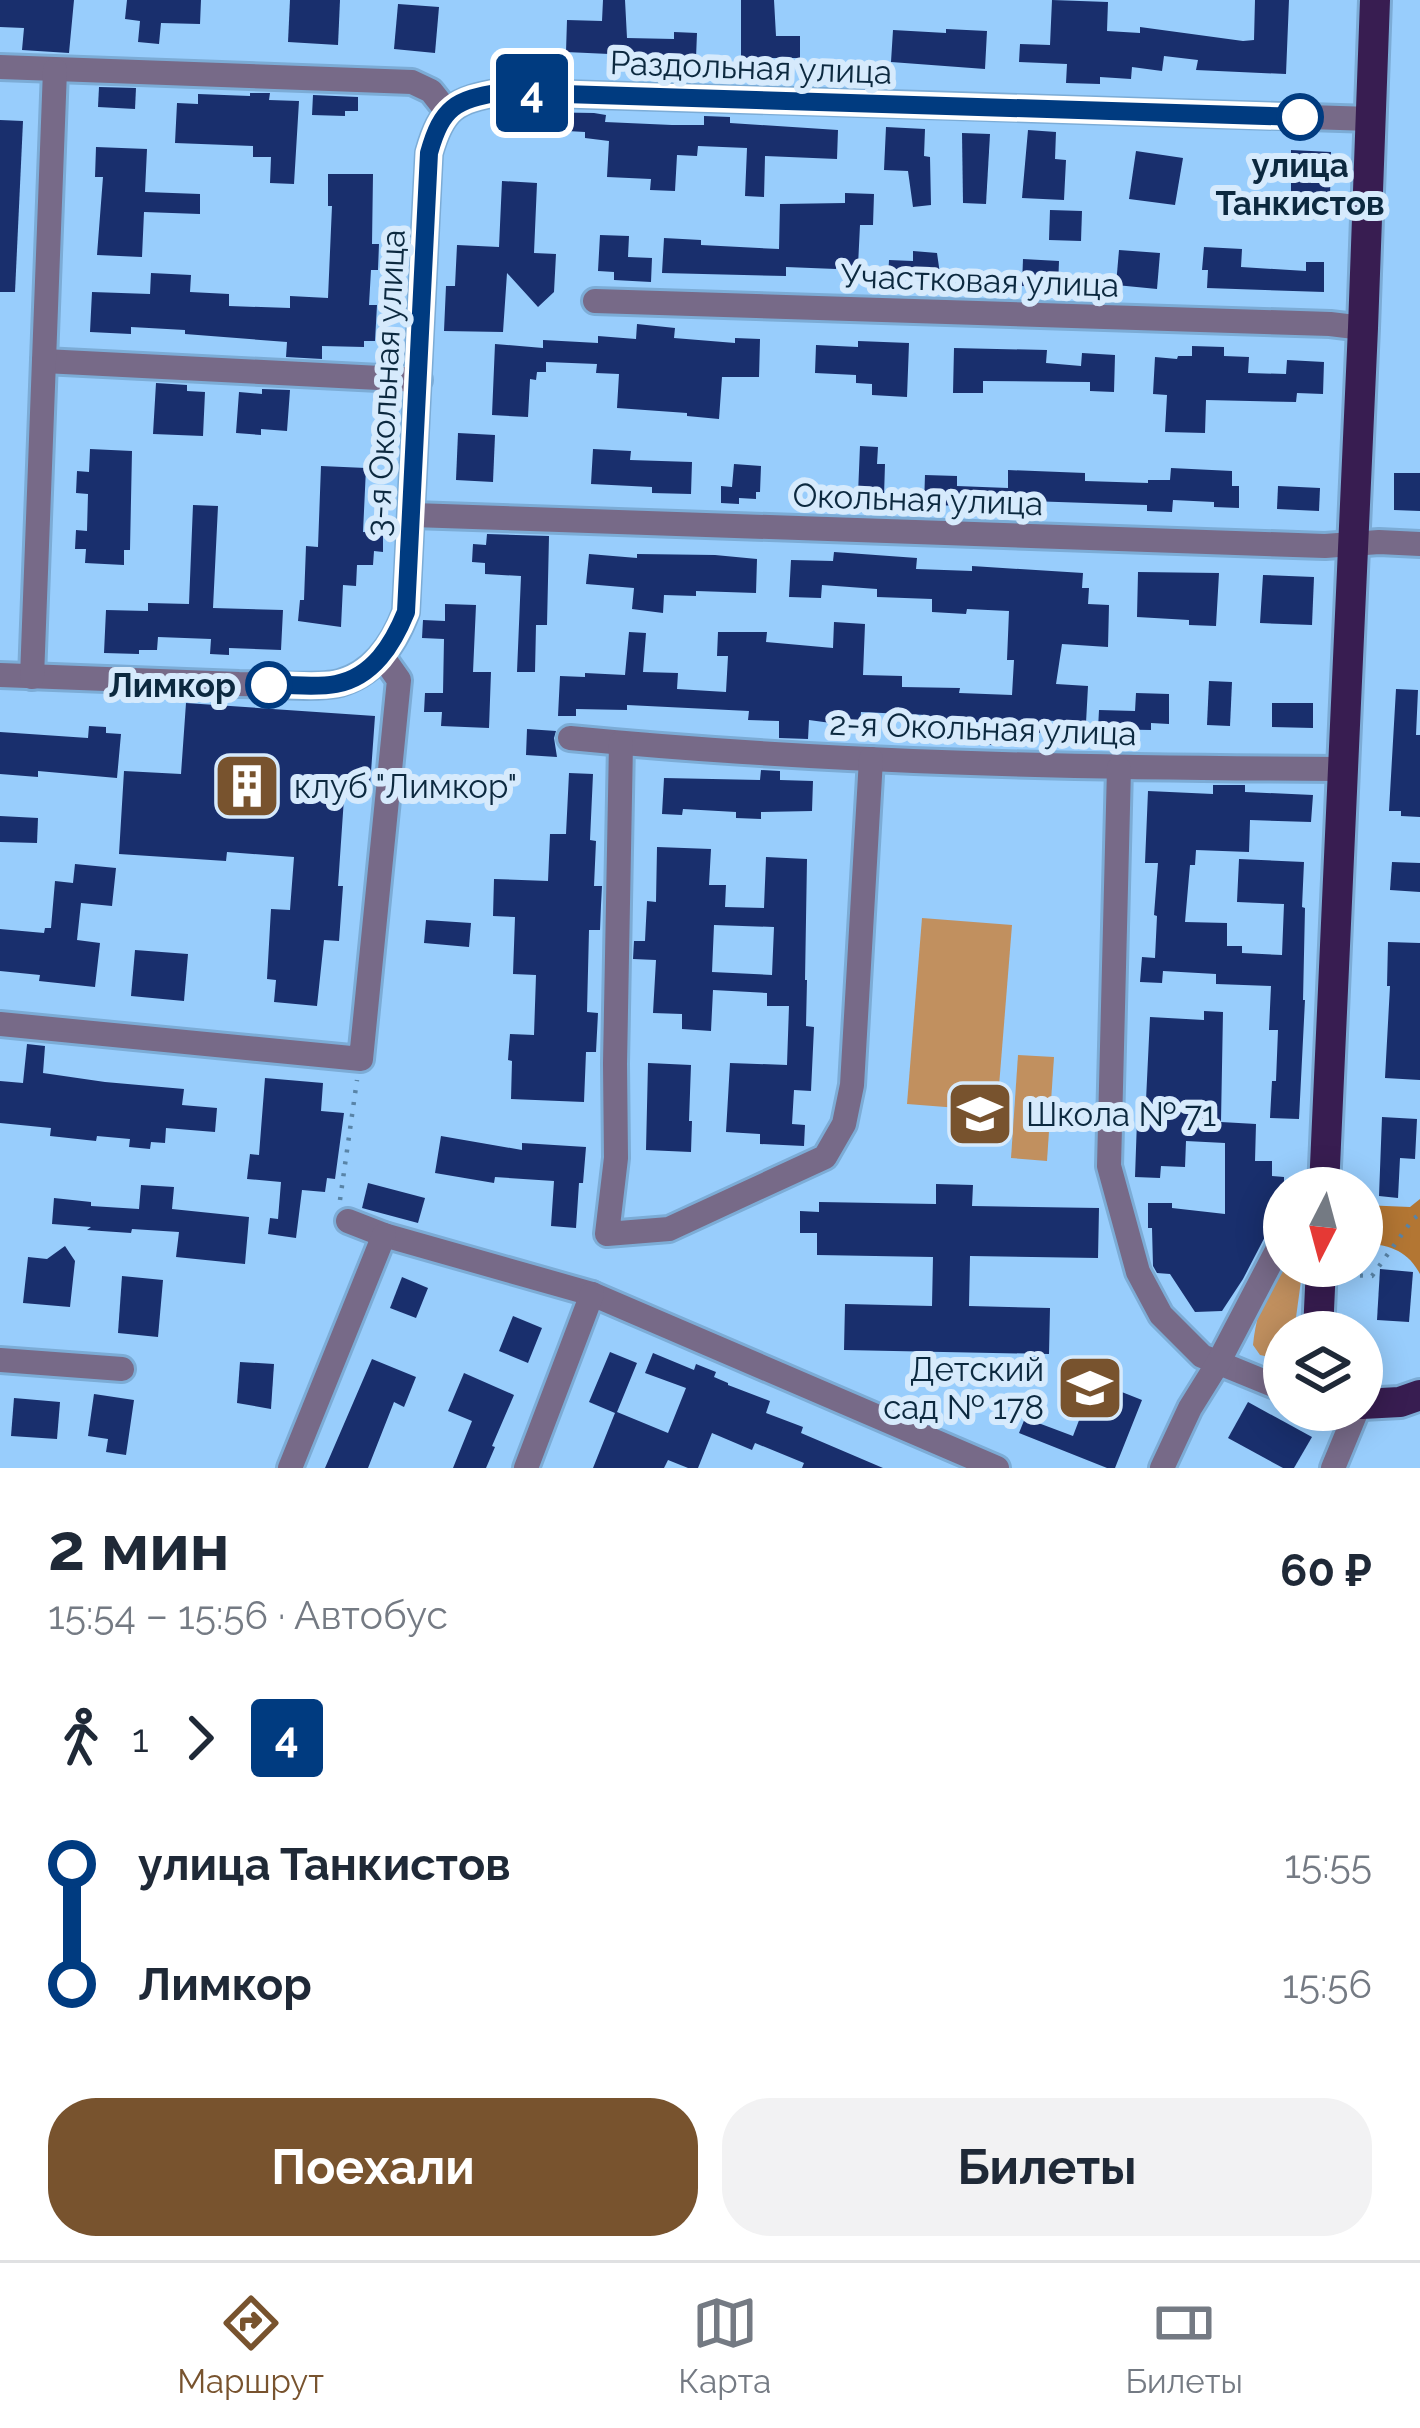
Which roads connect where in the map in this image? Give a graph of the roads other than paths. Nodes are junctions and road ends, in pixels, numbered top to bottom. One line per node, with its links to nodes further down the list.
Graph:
1 (1375, 0): 5 (main road)
2 (0, 67): 3 (street)
3 (55, 70): 4 (street); 8 (street)
4 (446, 110): 5 (street, Раздольная улица); 9 (street, 3-я Окольная улица)
5 (1371, 119): 7 (main road)
6 (595, 301): 7 (street, Участковая улица)
7 (1363, 328): 11 (main road)
8 (44, 361): 9 (street); 15 (street)
9 (419, 380): 10 (street, 3-я Окольная улица)
10 (413, 514): 11 (street, Окольная улица); 13 (street, 3-я Окольная улица)
11 (1354, 544): 12 (street, Окольная улица); 20 (main road)
12 (1420, 544)
13 (382, 656): 15 (street); 21 (street)
14 (0, 675): 15 (street)
15 (32, 676)
16 (570, 738): 17 (street, 2-я Окольная улица)
17 (622, 743): 18 (street, 2-я Окольная улица); 18 (street)
18 (871, 759): 19 (street, 2-я Окольная улица)
19 (1119, 768): 20 (street, 2-я Окольная улица); 28 (street)
20 (1342, 769): 22 (main road)
21 (0, 1024)
22 (1325, 1167)
23 (348, 1221): 24 (street)
24 (384, 1234): 26 (street); 34 (street)
25 (1263, 1278): 28 (street)
26 (592, 1294): 35 (street); 36 (street)
27 (0, 1360): 29 (street)
28 (1218, 1364): 30 (street); 37 (street)
29 (122, 1369)
30 (1263, 1381)
31 (1420, 1395): 32 (main road)
32 (1383, 1404)
33 (1349, 1431): 38 (street)
34 (290, 1468)
35 (526, 1468)
36 (997, 1468)
37 (1162, 1468)
38 (1333, 1468)

